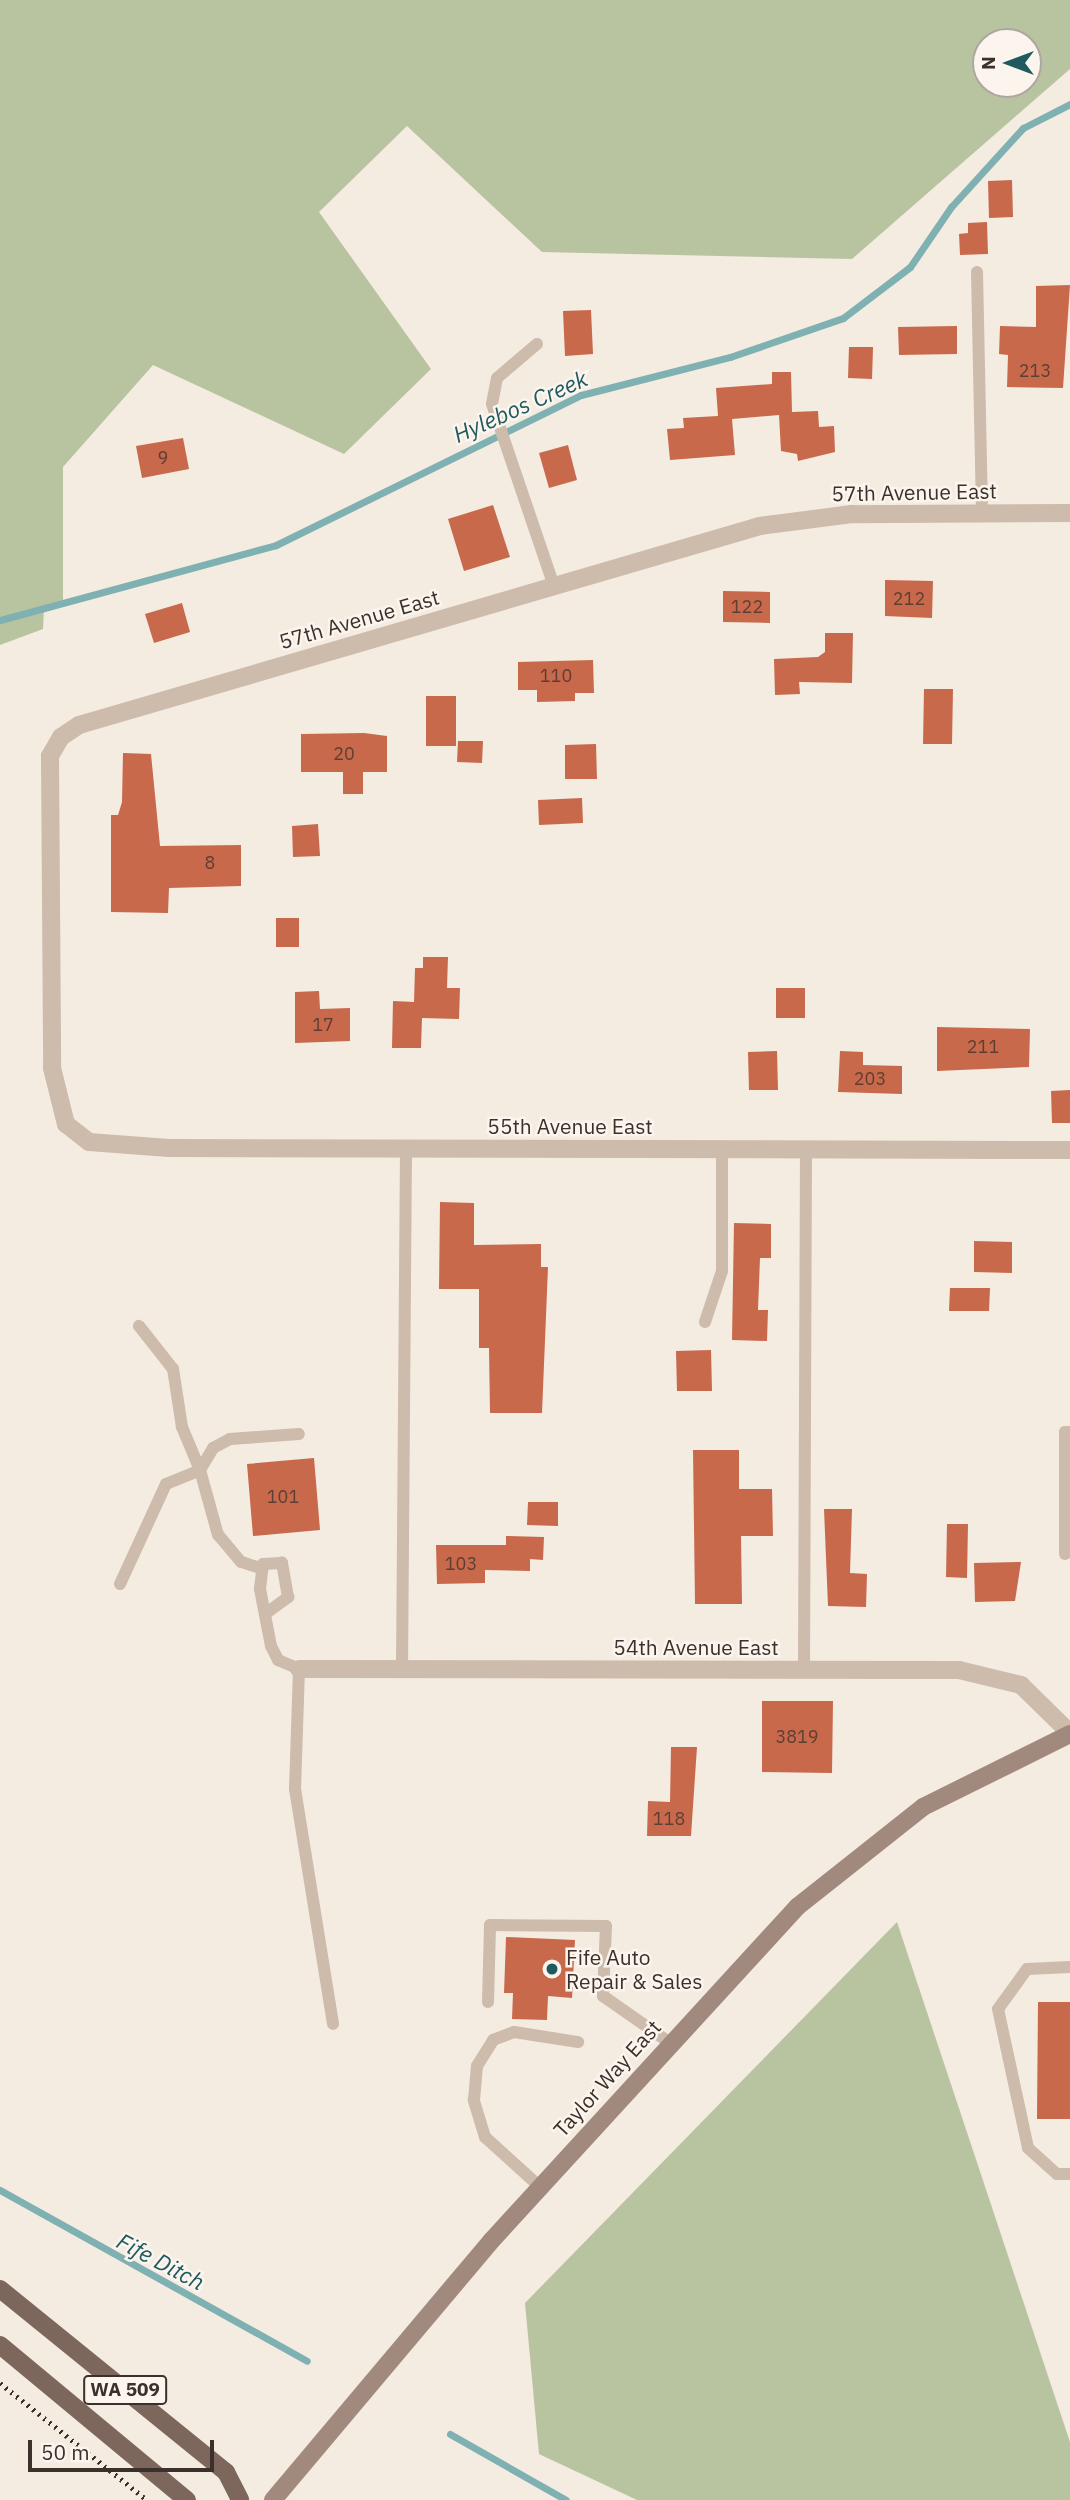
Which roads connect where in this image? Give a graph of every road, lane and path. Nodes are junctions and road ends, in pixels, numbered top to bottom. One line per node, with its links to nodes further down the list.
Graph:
1 (977, 272): 3 (lane)
2 (537, 344): 5 (lane)
3 (982, 513): 4 (street, 57th Avenue East); 5 (street, 57th Avenue East)
4 (1070, 513)
5 (554, 586): 6 (street, 57th Avenue East)
6 (73, 1132): 7 (street, 55th Avenue East)
7 (406, 1149): 8 (street, 55th Avenue East); 21 (lane)
8 (722, 1150): 9 (street, 55th Avenue East); 11 (lane)
9 (806, 1150): 10 (street, 55th Avenue East); 22 (lane)
10 (1070, 1150)
11 (705, 1322)
12 (139, 1325): 15 (lane)
13 (1070, 1432): 16 (lane)
14 (299, 1434): 15 (lane)
15 (200, 1470): 17 (lane); 18 (lane)
16 (1065, 1554)
17 (260, 1567): 19 (lane); 19 (lane)
18 (120, 1584)
19 (265, 1614): 20 (lane)
20 (299, 1670): 21 (street, 54th Avenue East); 26 (lane)
21 (402, 1670): 22 (street, 54th Avenue East)
22 (804, 1670): 23 (street, 54th Avenue East)
23 (1070, 1733): 28 (main road, Taylor Way East)
24 (1070, 1966): 29 (lane)
25 (488, 2002): 28 (lane)
26 (333, 2024)
27 (578, 2042): 30 (lane)
28 (670, 2043): 30 (main road, Taylor Way East)
29 (1070, 2174)
30 (540, 2186): 35 (main road, Taylor Way East)
31 (0, 2289): 34 (main road, WA 509)
32 (0, 2345): 33 (main road, WA 509)
33 (187, 2500)
34 (240, 2500)
35 (273, 2500)

